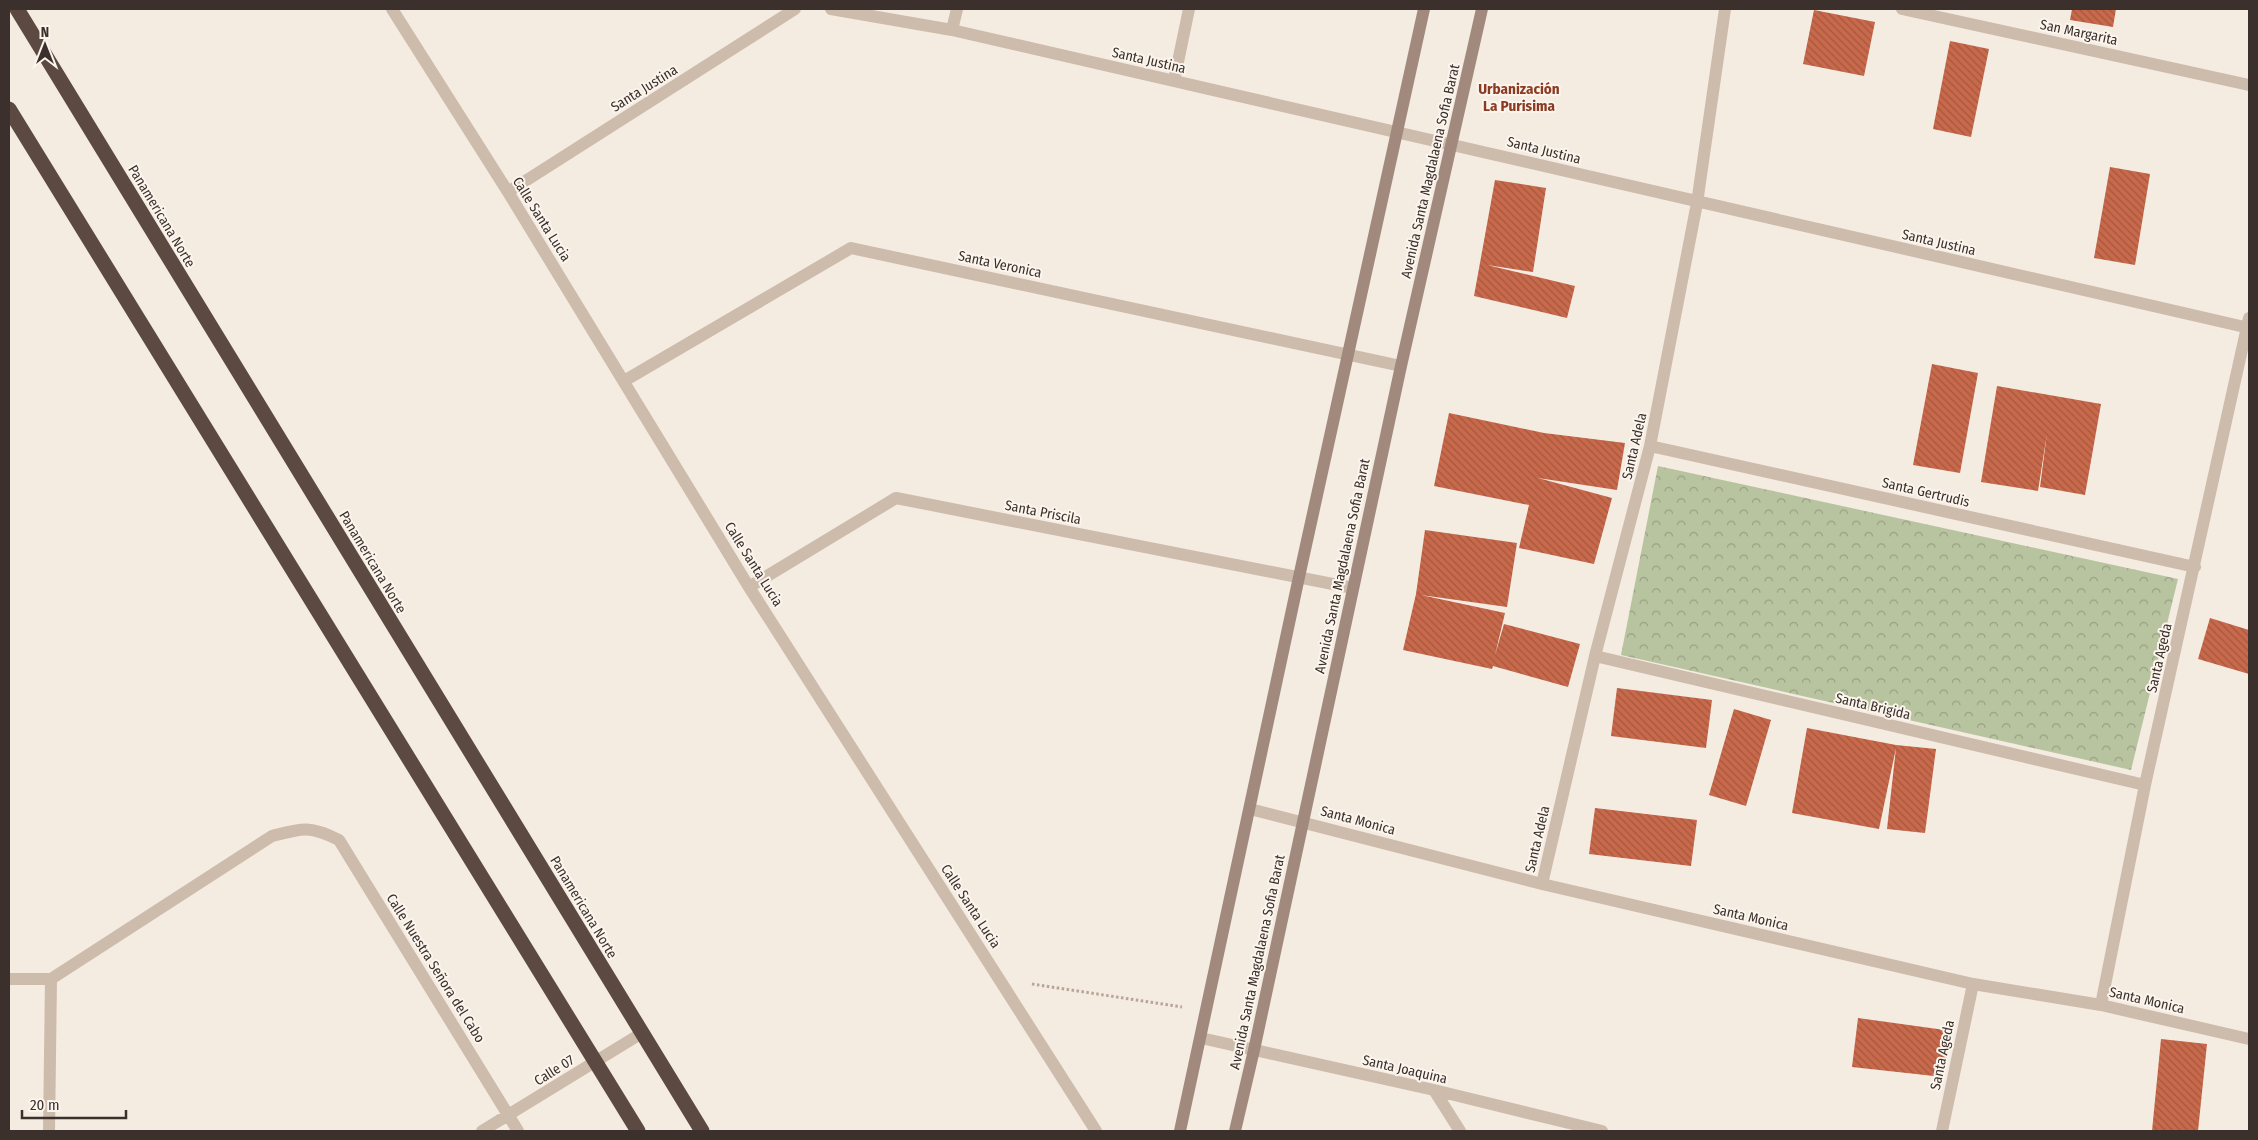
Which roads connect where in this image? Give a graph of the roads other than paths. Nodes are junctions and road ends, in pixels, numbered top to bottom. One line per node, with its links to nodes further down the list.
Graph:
1 (17, 9): 37 (highway, Panamericana Norte)
2 (392, 9): 17 (street, Calle Santa Lucia)
3 (795, 9): 17 (street, Santa Justina)
4 (831, 9): 11 (street, Santa Justina)
5 (957, 9): 11 (street)
6 (1189, 9): 12 (street)
7 (1424, 9): 15 (street)
8 (1482, 9): 16 (street, Avenida Santa Magdalaena Sofia Barat)
9 (1725, 9): 18 (street, Santa Adela)
10 (1902, 9): 13 (street, San Margarita)
11 (952, 30): 12 (street, Santa Justina)
12 (1174, 81): 15 (street, Santa Justina)
13 (2249, 85)
14 (9, 109): 41 (highway)
15 (1397, 131): 16 (street, Santa Justina); 20 (street)
16 (1451, 143): 18 (street, Santa Justina); 21 (street, Avenida Santa Magdalaena Sofia Barat)
17 (508, 192): 22 (street, Calle Santa Lucia)
18 (1697, 202): 19 (street, Santa Justina); 23 (street, Santa Adela)
19 (2249, 324): 24 (street, Santa Ageda)
20 (1348, 354): 21 (street, Santa Veronica); 22 (street, Santa Veronica); 25 (street)
21 (1401, 366): 27 (street, Avenida Santa Magdalaena Sofia Barat)
22 (624, 381): 26 (street, Calle Santa Lucia)
23 (1650, 446): 24 (street, Santa Gertrudis); 28 (street, Santa Adela)
24 (2195, 567): 29 (street, Santa Ageda)
25 (1299, 577): 26 (street, Santa Priscila); 27 (street, Santa Priscila); 30 (street)
26 (749, 587): 49 (street, Calle Santa Lucia)
27 (1353, 588): 31 (street, Avenida Santa Magdalaena Sofia Barat)
28 (1595, 656): 29 (street, Santa Brigida); 32 (street, Santa Adela)
29 (2144, 785): 36 (street, Santa Ageda)
30 (1250, 809): 31 (street, Santa Monica); 38 (street)
31 (1302, 821): 32 (street, Santa Monica); 40 (street, Avenida Santa Magdalaena Sofia Barat)
32 (1542, 884): 35 (street, Santa Monica)
33 (9, 979): 34 (street)
34 (51, 980): 43 (street, Calle Nuestra Señora del Cabo); 44 (street)
35 (1973, 984): 36 (street, Santa Monica); 54 (street, Santa Ageda)
36 (2101, 1005): 39 (street, Santa Monica)
37 (642, 1033): 41 (street, Calle 07); 48 (highway, Panamericana Norte)
38 (1201, 1038): 40 (street, Santa Joaquina); 50 (street)
39 (2249, 1039)
40 (1254, 1050): 42 (street, Santa Joaquina); 51 (street, Avenida Santa Magdalaena Sofia Barat)
41 (595, 1062): 43 (street, Calle 07); 47 (highway)
42 (1434, 1090): 52 (street); 53 (street, Santa Joaquina)
43 (508, 1116): 45 (street, Calle 07); 46 (street, Calle Nuestra Señora del Cabo)
44 (50, 1131)
45 (482, 1131)
46 (518, 1131)
47 (638, 1131)
48 (702, 1131)
49 (1096, 1131)
50 (1180, 1131)
51 (1235, 1131)
52 (1460, 1131)
53 (1602, 1131)
54 (1942, 1131)

